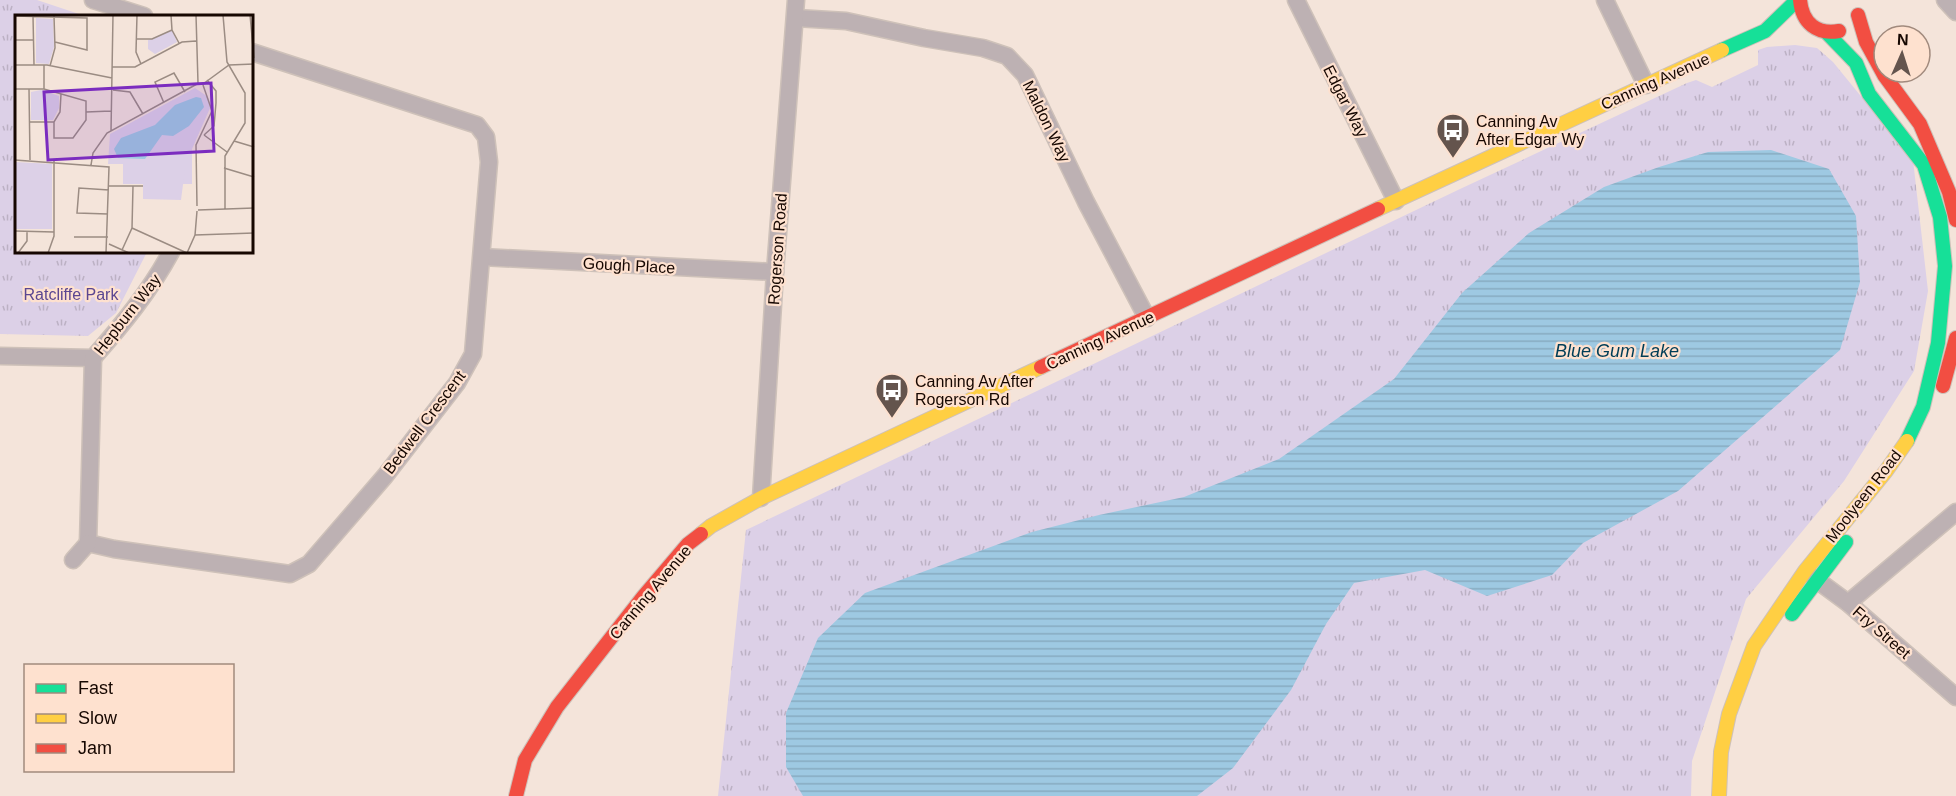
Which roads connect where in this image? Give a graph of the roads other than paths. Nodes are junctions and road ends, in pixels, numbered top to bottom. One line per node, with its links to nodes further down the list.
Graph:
1 (93, 0): 9 (street)
2 (796, 0): 11 (street, Rogerson Road)
3 (1296, 0): 16 (street, Edgar Way)
4 (1605, 0): 15 (street)
5 (1798, 0): 12 (main road, Canning Avenue); 13 (main road, Canning Avenue)
6 (1860, 0): 10 (main road)
7 (1946, 0): 8 (street)
8 (1956, 12)
9 (141, 15)
10 (1858, 15): 12 (main road, Canning Avenue); 17 (main road)
11 (796, 18): 20 (street, Rogerson Road); 21 (street, Maldon Way)
12 (1820, 30): 13 (main road, Canning Avenue); 31 (main road, Moolyeen Road)
13 (1765, 31): 15 (main road, Canning Avenue)
14 (254, 52): 19 (street, Bedwell Crescent)
15 (1646, 85): 16 (main road, Canning Avenue)
16 (1396, 201): 21 (main road, Canning Avenue)
17 (1956, 220)
18 (170, 254): 24 (street, Hepburn Way)
19 (482, 257): 20 (street, Gough Place); 29 (street, Bedwell Crescent)
20 (775, 272): 26 (street, Rogerson Road)
21 (1147, 318): 26 (main road, Canning Avenue)
22 (1956, 338): 25 (main road, Moolyeen Road)
23 (0, 356): 24 (street, Hepburn Way)
24 (93, 358): 29 (street)
25 (1916, 451)
26 (761, 498): 36 (main road, Canning Avenue)
27 (1956, 512): 32 (street)
28 (1856, 531): 31 (main road, Moolyeen Road)
29 (88, 543): 30 (street)
30 (73, 560)
31 (1811, 576): 32 (street, Fry Street); 33 (main road, Moolyeen Road); 37 (main road, Moolyeen Road)
32 (1848, 603): 35 (street, Fry Street)
33 (1771, 646)
34 (1762, 663): 38 (main road)
35 (1956, 697)
36 (516, 796)
37 (1719, 796)
38 (1732, 796)

